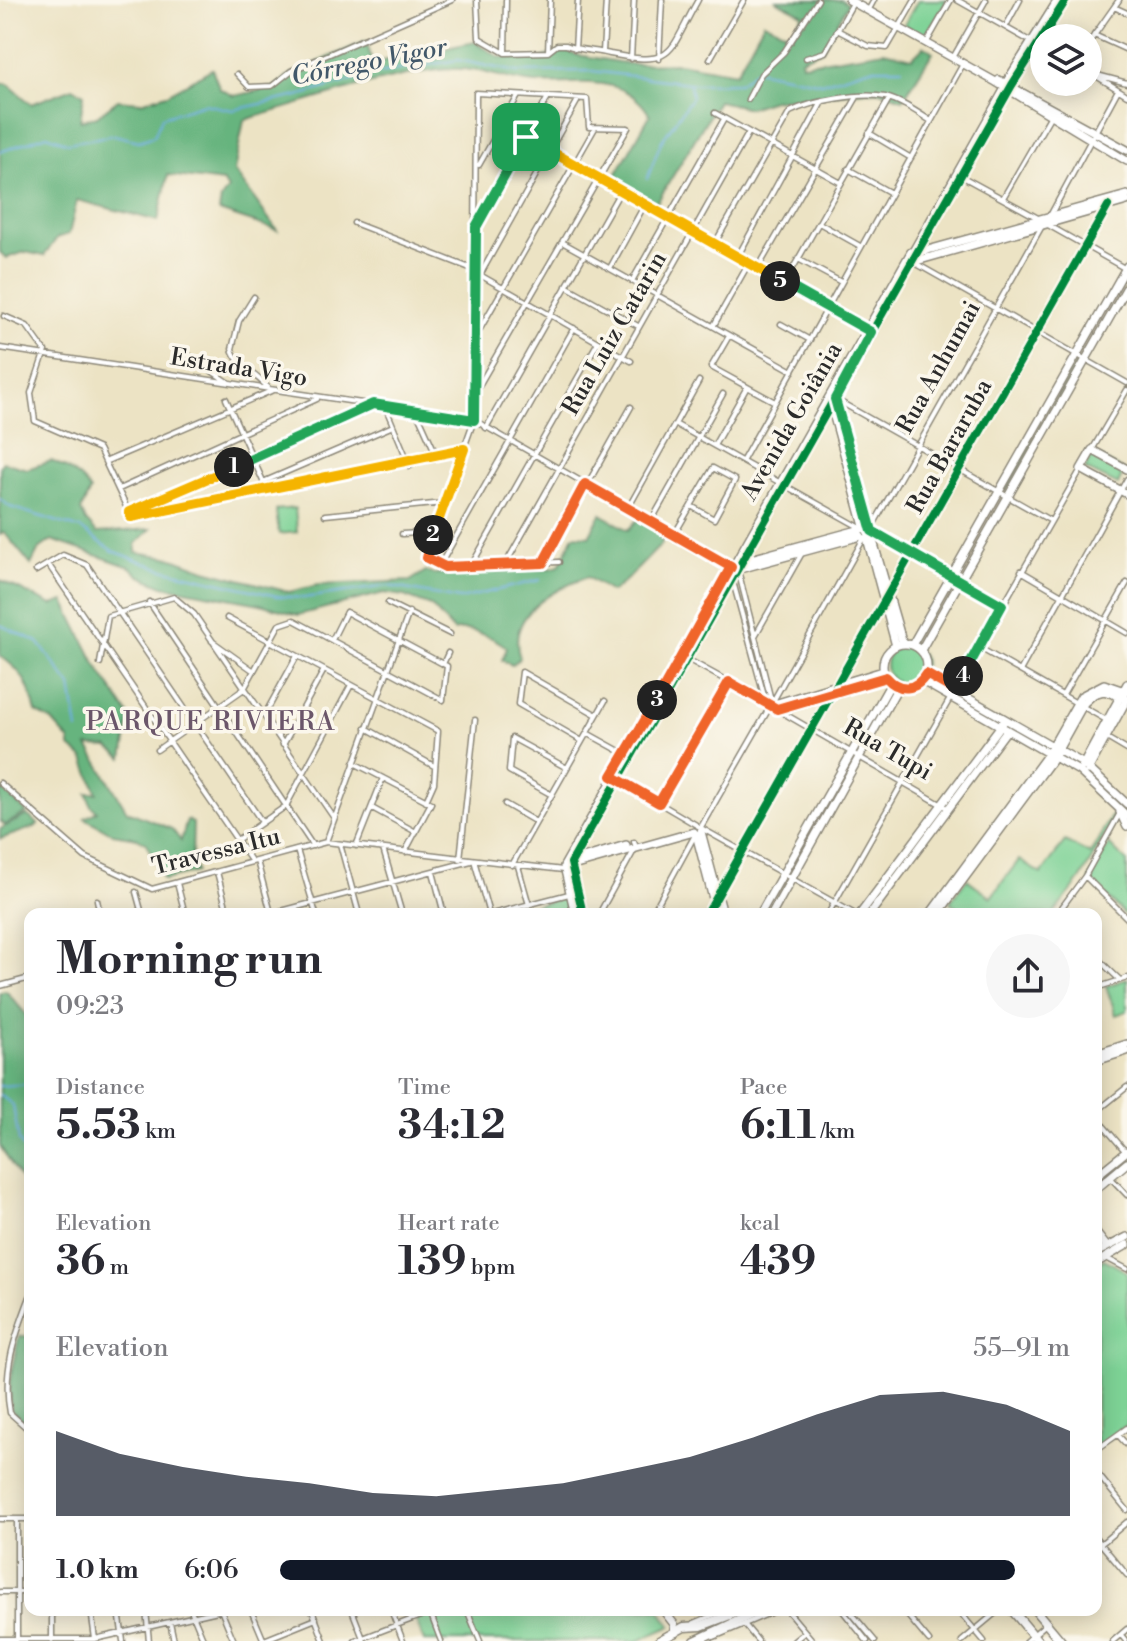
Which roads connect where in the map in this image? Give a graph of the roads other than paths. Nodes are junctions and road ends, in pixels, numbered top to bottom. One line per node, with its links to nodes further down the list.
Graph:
1 (452, 0): 46 (street)
2 (477, 0): 38 (street)
3 (506, 0): 38 (street)
4 (550, 0): 36 (street)
5 (578, 0): 34 (street)
6 (606, 0): 37 (street)
7 (634, 0): 42 (street)
8 (662, 0): 43 (street)
9 (698, 0): 43 (street)
10 (744, 0): 44 (street)
11 (818, 0): 57 (street)
12 (874, 0): 22 (street)
13 (915, 0): 29 (street)
14 (954, 0): 23 (street); 33 (street)
15 (986, 0): 23 (street)
16 (1020, 0): 28 (street)
17 (1058, 0): 25 (street, Avenida Goiânia)
18 (1066, 0): 26 (street, Avenida Goiânia)
19 (1119, 0): 21 (street)
20 (852, 1): 22 (street); 30 (street)
21 (1114, 7): 24 (street); 27 (street)
22 (868, 10): 29 (street)
23 (979, 12): 28 (street); 40 (street)
24 (1127, 13)
25 (1047, 24)
26 (1051, 24)
27 (1102, 24)
28 (1005, 26): 32 (street)
29 (899, 27): 30 (street); 33 (street)
30 (837, 30): 41 (street)
31 (1102, 39): 35 (street)
32 (1030, 41)
33 (926, 42): 40 (street); 45 (street)
34 (575, 49): 36 (street); 37 (street)
35 (1127, 50)
36 (548, 52): 38 (street)
37 (603, 52): 42 (street)
38 (505, 53)
39 (1030, 55): 50 (street, Avenida Goiânia)
40 (954, 56): 45 (street)
41 (806, 58)
42 (631, 59): 43 (street)
43 (659, 59)
44 (710, 59)
45 (964, 63): 50 (street); 63 (street)
46 (237, 74)
47 (1102, 76): 49 (street)
48 (1102, 80): 51 (street)
49 (1127, 83)
50 (1008, 86): 61 (street); 80 (street, Avenida Goiânia)
51 (1118, 90): 52 (street); 66 (street, Rua Anhumai)
52 (1127, 95)
53 (518, 96): 54 (street); 77 (street); 77 (street)
54 (548, 97): 56 (street); 68 (street)
55 (857, 97): 58 (street); 59 (street); 78 (street)
56 (578, 99): 64 (street); 72 (street)
57 (748, 99)
58 (889, 99): 63 (street); 67 (street)
59 (822, 102): 70 (street); 73 (street)
60 (715, 113): 62 (street)
61 (1052, 113): 66 (street); 69 (street); 85 (street)
62 (724, 119): 65 (street); 89 (street)
63 (931, 121): 74 (street)
64 (595, 128): 76 (street); 81 (street)
65 (749, 132): 70 (street); 94 (street, Rua Luiz Catarin)
66 (1095, 132): 69 (street, Rua Anhumai); 71 (street)
67 (869, 133): 74 (street); 79 (street)
68 (526, 137): 72 (street); 93 (street)
69 (1090, 140): 75 (street); 90 (street, Rua Anhumai)
70 (771, 145): 73 (street); 96 (street)
71 (1127, 150)
72 (550, 151): 76 (street); 107 (street)
73 (794, 158): 78 (street); 100 (street)
74 (911, 158): 84 (street)
75 (1127, 161)
76 (574, 165): 81 (street); 113 (street)
77 (477, 167): 93 (street)
78 (815, 169): 82 (street); 105 (street)
79 (848, 169): 82 (street); 84 (street)
80 (958, 174): 85 (street); 101 (street, Avenida Goiânia)
81 (599, 178): 83 (street); 95 (street)
82 (841, 183): 92 (street)
83 (621, 190): 87 (street); 99 (street)
84 (891, 193): 97 (street)
85 (1003, 198): 90 (street)
86 (1127, 198): 88 (street); 90 (street)
87 (645, 204): 89 (street); 104 (street)
88 (1108, 206): 90 (street); 98 (street, Rua Bararuba)
89 (669, 217): 94 (street); 108 (street)
90 (1047, 222): 98 (street); 101 (street); 117 (street, Rua Anhumai)
91 (354, 223): 107 (street)
92 (819, 223): 97 (street); 102 (street)
93 (476, 227): 107 (street)
94 (694, 231): 96 (street); 114 (street, Rua Luiz Catarin)
95 (562, 242): 99 (street); 116 (street)
96 (715, 243): 100 (street)
97 (860, 246): 109 (street)
98 (1085, 247): 106 (street); 125 (street, Rua Bararuba)
99 (584, 254): 104 (street); 111 (street)
100 (738, 256): 103 (street)
101 (912, 257): 117 (street); 126 (street, Avenida Goiânia)
102 (798, 259): 109 (street); 110 (street)
103 (749, 263): 105 (street); 122 (street)
104 (610, 268): 108 (street)
105 (758, 268): 110 (street)
106 (1127, 268): 133 (street)
107 (477, 273): 113 (street); 128 (street)
108 (632, 281): 114 (street)
109 (841, 282): 118 (street)
110 (784, 284): 118 (street)
111 (566, 286): 119 (street); 123 (street)
112 (1127, 287): 136 (street)
113 (503, 288): 116 (street); 128 (street)
114 (658, 295): 122 (street); 123 (street, Rua Luiz Catarin)
115 (254, 297): 144 (street)
116 (528, 302): 119 (street); 145 (street)
117 (993, 308): 125 (street); 164 (street, Rua Anhumai)
118 (827, 309): 126 (street); 129 (street)
119 (550, 315): 124 (street); 159 (street)
120 (4, 316): 134 (street)
121 (781, 324): 129 (street)
122 (714, 325): 127 (street)
123 (638, 326): 135 (street, Rua Luiz Catarin)
124 (574, 328): 130 (street); 162 (street)
125 (1036, 332): 133 (street); 174 (street, Rua Bararuba)
126 (868, 333): 149 (street, Avenida Goiânia)
127 (729, 336): 138 (street); 142 (street)
128 (474, 338): 145 (street)
129 (810, 340): 138 (street)
130 (598, 342): 135 (street); 168 (street)
131 (0, 348): 134 (street, Estrada Vigo)
132 (181, 350): 141 (street)
133 (1077, 354): 136 (street); 184 (street)
134 (43, 355): 141 (street, Estrada Vigo); 172 (street)
135 (622, 355): 137 (street); 175 (street, Rua Luiz Catarin)
136 (1086, 359): 140 (street); 187 (street)
137 (631, 361)
138 (793, 371): 150 (street)
139 (699, 381): 157 (street)
140 (1127, 383)
141 (230, 384): 144 (street, Estrada Vigo)
142 (747, 387): 150 (street); 163 (street)
143 (1127, 390): 166 (street)
144 (271, 391): 147 (street, Estrada Vigo); 154 (street)
145 (476, 391): 156 (street)
146 (723, 394): 161 (street)
147 (320, 398): 151 (street, Estrada Vigo); 160 (street)
148 (226, 399): 154 (street)
149 (830, 401): 164 (street); 180 (street, Avenida Goiânia); 198 (street)
150 (775, 402): 171 (street)
151 (373, 404): 152 (street, Estrada Vigo); 169 (street)
152 (385, 406): 155 (street, Estrada Vigo); 158 (street)
153 (631, 407): 181 (street)
154 (231, 409): 160 (street); 172 (street)
155 (416, 410): 156 (street, Estrada Vigo); 167 (street)
156 (474, 420): 159 (street); 165 (street)
157 (675, 424): 161 (street); 189 (street)
158 (393, 426): 170 (street); 179 (street)
159 (486, 428): 162 (street)
160 (242, 433): 169 (street); 183 (street)
161 (698, 437): 163 (street); 195 (street)
162 (510, 442): 168 (street); 206 (street)
163 (715, 444): 171 (street)
164 (917, 445): 174 (street); 198 (street, Rua Anhumai)
165 (464, 449): 167 (street); 188 (street)
166 (1092, 450): 176 (street); 177 (street)
167 (436, 454): 170 (street)
168 (534, 456): 175 (street); 209 (street)
169 (253, 459): 179 (street); 191 (street)
170 (407, 460): 173 (street); 182 (street)
171 (743, 460): 180 (street)
172 (107, 461): 183 (street)
173 (410, 466)
174 (958, 468): 184 (street); 202 (street, Rua Bararuba)
175 (558, 469): 181 (street); 207 (street, Rua Luiz Catarin)
176 (1081, 469): 185 (street); 196 (street)
177 (1127, 469)
178 (1127, 479): 185 (street)
179 (263, 482): 182 (street)
180 (784, 482): 198 (street); 208 (street, Avenida Goiânia)
181 (585, 484): 200 (street); 205 (street)
182 (266, 488): 186 (street); 193 (street)
183 (119, 489): 192 (street)
184 (999, 492): 187 (street); 213 (street)
185 (1124, 492): 217 (street)
186 (269, 496)
187 (1008, 497): 196 (street); 214 (street)
188 (444, 503): 194 (street); 197 (street)
189 (631, 503)
190 (691, 506): 190 (street); 200 (street)
191 (142, 507): 192 (street); 193 (street)
192 (130, 514): 193 (street)
193 (144, 514)
194 (325, 515)
195 (654, 516)
196 (1051, 521): 211 (street)
197 (434, 532): 199 (street); 206 (street)
198 (866, 532): 201 (street); 202 (street); 216 (street); 218 (street); 259 (street, Rua Anhumai)
199 (402, 534)
200 (674, 535): 208 (street)
201 (802, 550): 208 (street); 228 (street)
202 (910, 555): 213 (street); 216 (street, Rua Bararuba)
203 (559, 562): 205 (street)
204 (48, 563): 210 (street); 222 (street); 233 (street)
205 (543, 563): 207 (street)
206 (440, 565): 209 (street)
207 (505, 565): 209 (street)
208 (736, 565): 212 (street, Avenida Goiânia); 228 (street)
209 (471, 566)
210 (36, 571)
211 (1021, 571): 217 (street); 221 (street)
212 (730, 577): 228 (street); 240 (street, Avenida Goiânia)
213 (950, 577): 214 (street); 235 (street)
214 (959, 582): 221 (street); 237 (street)
215 (1127, 583): 225 (street)
216 (889, 592): 218 (street, Rua Bararuba); 234 (street)
217 (1061, 595): 225 (street); 246 (street)
218 (884, 601): 234 (street); 250 (street, Rua Bararuba)
219 (149, 602): 222 (street); 231 (street); 261 (street)
220 (388, 603): 223 (street)
221 (1002, 605): 236 (street)
222 (118, 611): 233 (street); 267 (street)
223 (409, 612): 227 (street); 230 (street)
224 (227, 618): 232 (street)
225 (1106, 620): 226 (street); 256 (street)
226 (1127, 633)
227 (450, 634)
228 (752, 637): 259 (street)
229 (332, 640): 230 (street); 232 (street); 244 (street)
230 (398, 640): 242 (street); 244 (street)
231 (212, 641): 245 (street); 252 (street)
232 (269, 642): 239 (street); 245 (street)
233 (103, 643): 241 (street); 273 (street)
234 (899, 645): 235 (street); 248 (street)
235 (912, 645): 237 (street)
236 (978, 647): 246 (street); 255 (street)
237 (921, 650): 247 (street)
238 (448, 653): 242 (street)
239 (297, 656): 243 (street); 264 (street)
240 (684, 657): 249 (street, Rua Tupi); 262 (street, Avenida Goiânia)
241 (100, 663)
242 (445, 665): 244 (street)
243 (324, 670): 251 (street); 275 (street)
244 (387, 670): 257 (street)
245 (254, 671): 252 (street)
246 (1020, 671): 256 (street)
247 (924, 678): 248 (street); 255 (street)
248 (890, 680): 250 (street); 253 (street); 279 (street)
249 (729, 682): 259 (street, Rua Tupi); 294 (street)
250 (837, 684): 253 (street, Rua Bararuba); 259 (street)
251 (351, 685): 257 (street); 285 (street)
252 (244, 689): 261 (street); 264 (street)
253 (832, 692): 259 (street); 270 (street, Rua Bararuba)
254 (1125, 693): 260 (street); 266 (street)
255 (952, 694): 268 (street); 288 (street)
256 (1063, 695): 260 (street)
257 (376, 699): 269 (street); 282 (street)
258 (605, 701): 263 (street)
259 (771, 705): 270 (street, Rua Tupi); 305 (street, Rua Anhumai)
260 (1079, 705): 266 (street); 278 (street)
261 (219, 706): 267 (street); 297 (street)
262 (655, 709): 280 (street, Avenida Goiânia); 287 (street, Avenida Goiânia)
263 (597, 715): 271 (street); 274 (street)
264 (264, 716): 275 (street)
265 (475, 720): 317 (street)
266 (1110, 722): 272 (street)
267 (194, 724): 273 (street); 302 (street)
268 (1005, 725): 278 (street); 298 (street)
269 (366, 728): 281 (street); 282 (street)
270 (811, 728): 279 (street, Rua Tupi); 315 (street, Rua Bararuba)
271 (587, 733): 274 (street); 280 (street)
272 (1103, 736): 277 (street); 284 (street)
273 (169, 741): 276 (street); 307 (street)
274 (582, 741): 283 (street)
275 (283, 745): 285 (street)
276 (157, 750)
277 (1127, 750)
278 (1053, 752): 284 (street); 326 (street)
279 (856, 753): 288 (street, Rua Tupi); 324 (street)
280 (625, 754): 287 (street, Avenida Goiânia)
281 (354, 763): 286 (street); 301 (street)
282 (435, 766): 293 (street)
283 (567, 768): 292 (street); 292 (street)
284 (1084, 769): 290 (street); 291 (street)
285 (303, 775): 297 (street); 301 (street)
286 (383, 778): 293 (street); 299 (street)
287 (615, 778): 294 (street); 320 (street, Avenida Goiânia); 320 (street, Avenida Goiânia)
288 (902, 781): 298 (street, Rua Tupi); 333 (street)
289 (0, 783): 329 (street, Travessa Itu)
290 (1110, 787): 291 (street); 295 (street)
291 (1102, 794): 300 (street)
292 (552, 795): 303 (street)
293 (428, 802): 306 (street)
294 (659, 803): 305 (street)
295 (1127, 803): 300 (street)
296 (505, 804): 303 (street)
297 (286, 806): 302 (street); 311 (street)
298 (946, 806): 360 (street); 361 (street)
299 (371, 808): 306 (street); 312 (street)
300 (1124, 814): 304 (street); 325 (street)
301 (334, 818): 308 (street)
302 (262, 822): 307 (street)
303 (536, 822): 321 (street)
304 (1127, 827)
305 (698, 830): 310 (street); 315 (street); 332 (street); 352 (street, Rua Anhumai)
306 (416, 832): 316 (street)
307 (237, 840): 319 (street)
308 (326, 842): 309 (street, Travessa Itu); 311 (street, Travessa Itu)
309 (340, 844): 312 (street, Travessa Itu); 330 (street)
310 (635, 845): 320 (street); 320 (street); 351 (street)
311 (313, 846): 314 (street, Travessa Itu)
312 (356, 846): 313 (street, Travessa Itu)
313 (383, 849): 316 (street, Travessa Itu); 327 (street)
314 (297, 850): 319 (street, Travessa Itu); 335 (street)
315 (741, 850): 324 (street); 332 (street, Rua Bararuba)
316 (405, 852): 317 (street, Travessa Itu)
317 (460, 859): 318 (street, Travessa Itu)
318 (474, 860): 321 (street, Travessa Itu); 323 (street); 347 (street)
319 (255, 862): 322 (street, Travessa Itu); 341 (street)
320 (572, 862): 321 (street, Travessa Itu); 331 (street); 350 (street)
321 (515, 865): 336 (street)
322 (217, 872): 328 (street, Travessa Itu); 340 (street)
323 (433, 872): 327 (street); 346 (street)
324 (788, 876): 333 (street); 356 (street); 357 (street)
325 (1085, 876): 364 (street); 365 (street)
326 (961, 877): 362 (street); 363 (street)
327 (393, 882): 330 (street); 345 (street)
328 (177, 883): 329 (street, Travessa Itu); 339 (street)
329 (152, 889): 338 (street)
330 (353, 892): 335 (street); 344 (street)
331 (569, 894): 336 (street); 349 (street)
332 (716, 898): 353 (street, Rua Bararuba); 354 (street); 355 (street)
333 (835, 902): 358 (street); 359 (street)
334 (97, 903): 337 (street)
335 (312, 903): 342 (street); 343 (street)
336 (529, 905): 348 (street)
337 (98, 908)
338 (140, 908)
339 (183, 908)
340 (226, 908)
341 (269, 908)
342 (293, 908)
343 (314, 908)
344 (357, 908)
345 (400, 908)
346 (442, 908)
347 (489, 908)
348 (516, 908)
349 (573, 908)
350 (582, 908)
351 (602, 908)
352 (655, 908)
353 (710, 908)
354 (717, 908)
355 (720, 908)
356 (766, 908)
357 (775, 908)
358 (832, 908)
359 (846, 908)
360 (863, 908)
361 (874, 908)
362 (935, 908)
363 (942, 908)
364 (1061, 908)
365 (1127, 918)
366 (1102, 963): 369 (street)
367 (1127, 978): 369 (street)
368 (24, 980): 370 (street)
369 (1120, 980): 371 (street)
370 (0, 986)
371 (1102, 986)
372 (1127, 1044): 374 (street)
373 (1127, 1051): 375 (street)
374 (1102, 1052)
375 (1102, 1059)
376 (1127, 1087): 377 (street)
377 (1102, 1110)
378 (1102, 1122): 379 (street)
379 (1127, 1152): 381 (street)
380 (1127, 1163): 383 (street)
381 (1102, 1171)
382 (1102, 1175): 383 (street)
383 (1110, 1177): 384 (street); 385 (street)
384 (1102, 1184)
385 (1127, 1195)
386 (1127, 1237): 388 (street)
387 (1127, 1245): 388 (street)
388 (1103, 1252): 389 (street)
389 (1127, 1269)
390 (24, 1314): 391 (street)
391 (24, 1426)
392 (1127, 1428): 393 (street)
393 (1118, 1435): 394 (street); 395 (street)
394 (1127, 1445)
395 (1102, 1446)
396 (1102, 1479): 397 (street)
397 (1127, 1510)
398 (0, 1519): 399 (street)
399 (17, 1519): 400 (street); 406 (street)
400 (24, 1519)
401 (1127, 1522): 402 (street)
402 (1102, 1543)
403 (1102, 1550): 404 (street)
404 (1127, 1575)
405 (0, 1592): 406 (street)
406 (17, 1592): 407 (street); 451 (street)
407 (24, 1592)
408 (52, 1616): 452 (street)
409 (92, 1616): 453 (street)
410 (120, 1616): 445 (street)
411 (147, 1616): 440 (street)
412 (198, 1616): 434 (street)
413 (224, 1616): 460 (street)
414 (254, 1616): 454 (street)
415 (315, 1616): 435 (street)
416 (354, 1616): 449 (street)
417 (393, 1616): 439 (street)
418 (418, 1616): 439 (street)
419 (433, 1616): 464 (street)
420 (470, 1616): 465 (street)
421 (674, 1616): 441 (street)
422 (711, 1616): 441 (street)
423 (724, 1616): 441 (main road)
424 (749, 1616): 455 (main road)
425 (763, 1616): 437 (street)
426 (792, 1616): 444 (street)
427 (847, 1616): 470 (street)
428 (854, 1616): 471 (street)
429 (908, 1616): 472 (street)
430 (963, 1616): 443 (street)
431 (992, 1616): 443 (street)
432 (1016, 1616): 450 (main road)
433 (1040, 1616): 438 (main road)
434 (194, 1617): 436 (street); 459 (street)
435 (316, 1619): 454 (street); 461 (street)
436 (170, 1622): 440 (street); 458 (street)
437 (744, 1624): 455 (street); 467 (street)
438 (1046, 1624): 450 (street); 475 (main road)
439 (396, 1625): 449 (street); 463 (street)
440 (148, 1627): 445 (street); 457 (street)
441 (690, 1627): 446 (main road); 455 (main road)
442 (1127, 1629): 447 (street)
443 (975, 1630): 473 (street); 474 (street)
444 (805, 1632): 468 (street); 469 (street)
445 (122, 1633): 453 (street); 456 (street)
446 (675, 1633): 466 (main road)
447 (1121, 1635): 476 (street); 477 (street)
448 (0, 1639): 451 (street)
449 (364, 1639): 462 (street)
450 (1032, 1639)
451 (17, 1640): 452 (street)
452 (52, 1640): 453 (street)
453 (95, 1640)
454 (264, 1640)
455 (700, 1640)
456 (123, 1641)
457 (149, 1641)
458 (174, 1641)
459 (204, 1641)
460 (234, 1641)
461 (324, 1641)
462 (355, 1641)
463 (403, 1641)
464 (441, 1641)
465 (480, 1641)
466 (659, 1641)
467 (758, 1641)
468 (794, 1641)
469 (813, 1641)
470 (867, 1641)
471 (875, 1641)
472 (929, 1641)
473 (962, 1641)
474 (984, 1641)
475 (1061, 1641)
476 (1113, 1641)
477 (1126, 1641)

